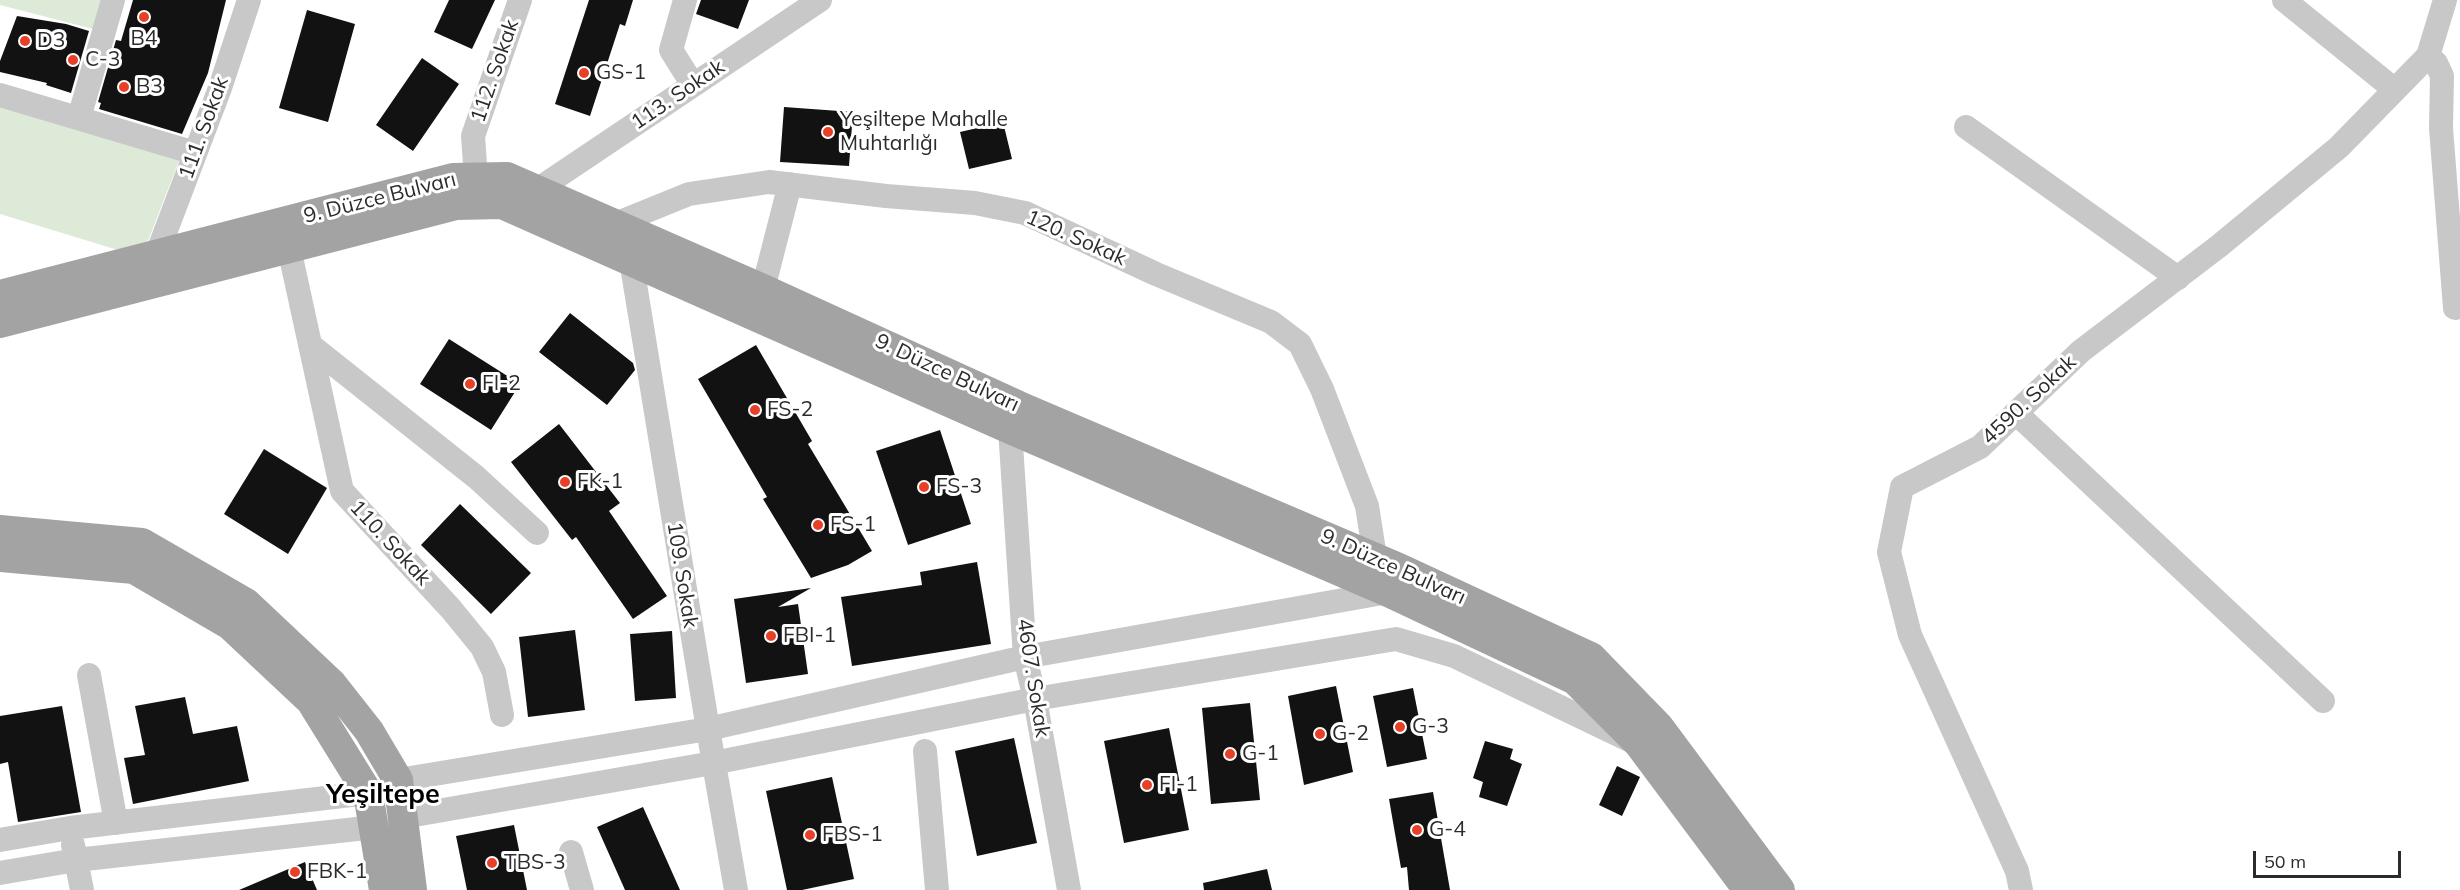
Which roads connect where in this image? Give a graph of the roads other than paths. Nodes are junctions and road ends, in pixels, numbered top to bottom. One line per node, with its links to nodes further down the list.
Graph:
1 (113, 0): 12 (street)
2 (249, 0): 14 (street, 111. Sokak)
3 (520, 0): 15 (street, 112. Sokak)
4 (685, 0): 9 (street)
5 (820, 0): 9 (street, 113. Sokak)
6 (2284, 0): 10 (street)
7 (2445, 0): 8 (street, 4590. Sokak)
8 (2428, 56): 10 (street, 4590. Sokak); 25 (street)
9 (693, 85): 17 (street, 113. Sokak)
10 (2395, 90): 22 (street, 4590. Sokak)
11 (0, 95): 12 (street)
12 (79, 118): 14 (street)
13 (1966, 127): 22 (street)
14 (195, 153): 20 (street, 111. Sokak)
15 (476, 178): 17 (main road, 9. Düzce Bulvarı); 20 (main road, 9. Düzce Bulvarı)
16 (790, 184): 18 (street, 120. Sokak); 23 (street); 33 (street, 120. Sokak)
17 (537, 190): 18 (main road, 9. Düzce Bulvarı)
18 (615, 224): 23 (main road, 9. Düzce Bulvarı)
19 (289, 248): 21 (main road, 9. Düzce Bulvarı); 26 (main road, 9. Düzce Bulvarı); 27 (street, 110. Sokak)
20 (157, 254): 24 (main road, 9. Düzce Bulvarı)
21 (631, 260): 29 (main road, 9. Düzce Bulvarı); 40 (street, 109. Sokak)
22 (2178, 278): 28 (street, 4590. Sokak)
23 (763, 289): 33 (main road, 9. Düzce Bulvarı)
24 (0, 295)
25 (2455, 308)
26 (0, 323)
27 (310, 345): 31 (street); 39 (street, 110. Sokak)
28 (2016, 413): 38 (street); 63 (street, 4590. Sokak)
29 (1010, 429): 34 (main road, 9. Düzce Bulvarı); 35 (street, 4607. Sokak)
30 (0, 530): 44 (main road)
31 (537, 533)
32 (0, 557): 45 (main road)
33 (1375, 557): 62 (main road, 9. Düzce Bulvarı)
34 (1388, 592): 35 (street); 41 (main road, 9. Düzce Bulvarı)
35 (1025, 657): 37 (street, 4607. Sokak); 40 (street)
36 (89, 675): 47 (street)
37 (1035, 699): 41 (street); 43 (street); 60 (street, 4607. Sokak)
38 (2323, 701)
39 (502, 716)
40 (708, 729): 43 (street, 109. Sokak); 44 (street)
41 (1639, 744): 61 (main road, 9. Düzce Bulvarı)
42 (925, 751): 59 (street)
43 (713, 763): 46 (street); 58 (street, 109. Sokak)
44 (398, 780): 46 (main road)
45 (368, 793): 47 (street); 48 (main road)
46 (403, 817): 56 (main road)
47 (116, 823): 49 (street)
48 (375, 827): 52 (street); 55 (main road)
49 (70, 828): 50 (street); 52 (street)
50 (0, 840)
51 (571, 852): 57 (street)
52 (76, 860): 53 (street); 54 (street)
53 (0, 873)
54 (82, 890)
55 (384, 890)
56 (412, 890)
57 (582, 890)
58 (736, 890)
59 (937, 890)
60 (1069, 890)
61 (1748, 890)
62 (1780, 890)
63 (2021, 890)

